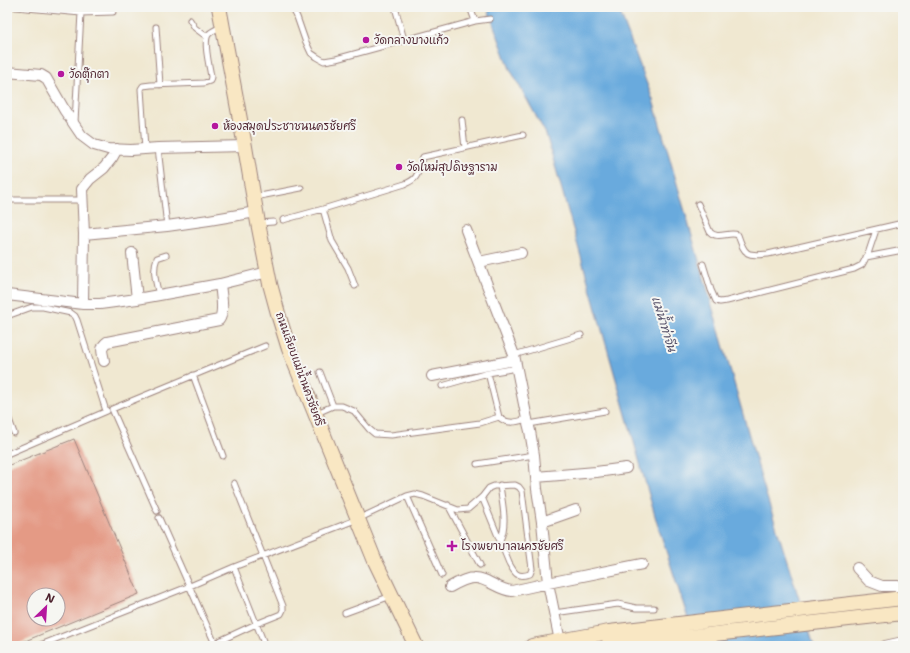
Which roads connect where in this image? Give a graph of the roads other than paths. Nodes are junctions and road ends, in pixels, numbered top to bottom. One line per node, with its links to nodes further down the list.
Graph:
1 (16, 7): 6 (lane)
2 (219, 7): 13 (main road, ถนนเลียบแม่น้ำนครชัยศรี)
3 (303, 7): 7 (lane)
4 (395, 7): 16 (lane)
5 (470, 7): 12 (lane)
6 (47, 8): 9 (lane)
7 (293, 8): 16 (lane)
8 (113, 12): 9 (lane)
9 (81, 13): 20 (lane)
10 (490, 19): 12 (lane)
11 (190, 20): 15 (lane)
12 (475, 21): 16 (lane)
13 (222, 26): 15 (lane); 22 (main road, ถนนเลียบแม่น้ำนครชัยศรี)
14 (156, 27): 18 (lane)
15 (207, 37): 18 (lane)
16 (404, 40)
17 (7, 72): 20 (street)
18 (160, 84): 26 (lane)
19 (462, 120): 24 (lane)
20 (74, 125): 25 (street)
21 (523, 135): 24 (lane)
22 (245, 146): 23 (street); 28 (main road, ถนนเลียบแม่น้ำนครชัยศรี)
23 (158, 148): 26 (street); 37 (lane)
24 (464, 148): 32 (lane)
25 (117, 149): 26 (street); 30 (street)
26 (145, 149)
27 (301, 188): 28 (lane)
28 (254, 198): 33 (main road, ถนนเลียบแม่น้ำนครชัยศรี)
29 (7, 200): 30 (lane)
30 (83, 200): 40 (street)
31 (698, 204): 39 (lane)
32 (322, 209): 34 (lane); 50 (lane)
33 (257, 217): 35 (lane); 37 (street); 48 (main road, ถนนเลียบแม่น้ำนครชัยศรี)
34 (283, 220)
35 (273, 222)
36 (903, 223): 39 (lane)
37 (167, 226): 40 (street)
38 (466, 230): 46 (street)
39 (876, 230): 45 (lane)
40 (84, 234): 54 (street)
41 (903, 250): 45 (lane)
42 (132, 253): 53 (street)
43 (521, 253): 46 (street)
44 (166, 255): 52 (lane)
45 (866, 257): 47 (lane)
46 (478, 262): 59 (street)
47 (703, 264)
48 (268, 272): 49 (street); 70 (main road, ถนนเลียบแม่น้ำนครชัยศรี)
49 (220, 284): 52 (street); 58 (street)
50 (355, 286)
51 (7, 295): 54 (street)
52 (159, 295): 53 (street)
53 (137, 299): 54 (street)
54 (83, 304)
55 (7, 316): 68 (lane)
56 (581, 335): 59 (lane)
57 (265, 346): 62 (lane)
58 (104, 361)
59 (515, 361): 61 (lane); 63 (street); 72 (street)
60 (320, 372): 65 (lane)
61 (488, 373): 64 (lane); 71 (lane)
62 (193, 375): 66 (lane); 76 (lane)
63 (432, 376)
64 (442, 386)
65 (333, 406): 70 (lane); 71 (lane)
66 (112, 409): 68 (lane); 86 (lane)
67 (605, 411): 72 (lane)
68 (106, 412): 74 (lane)
69 (7, 414): 73 (lane)
70 (316, 414): 88 (main road, ถนนเลียบแม่น้ำนครชัยศรี)
71 (499, 417): 72 (lane)
72 (528, 422): 75 (street)
73 (14, 433)
74 (7, 454)
75 (534, 455): 77 (lane); 79 (street)
76 (223, 456)
77 (477, 464)
78 (626, 468): 79 (street)
79 (536, 477): 89 (street)
80 (234, 483): 91 (lane)
81 (500, 486): 83 (lane); 90 (lane); 90 (lane)
82 (406, 496): 84 (lane); 88 (lane); 96 (lane)
83 (482, 497): 84 (lane); 90 (lane)
84 (448, 505): 92 (lane)
85 (576, 510): 89 (street)
86 (157, 511)
87 (159, 518): 98 (lane)
88 (358, 519): 91 (lane); 101 (main road, ถนนเลียบแม่น้ำนครชัยศรี)
89 (542, 522): 97 (street)
90 (500, 540)
91 (263, 556): 94 (lane); 107 (lane)
92 (480, 564)
93 (642, 564): 97 (street)
94 (234, 567): 98 (lane); 107 (lane)
95 (857, 568): 99 (street)
96 (442, 575)
97 (548, 583): 100 (street); 105 (street)
98 (190, 586): 111 (lane); 112 (lane)
99 (903, 586)
100 (450, 587)
101 (392, 596): 104 (lane); 114 (main road, ถนนเลียบแม่น้ำนครชัยศรี)
102 (903, 598): 108 (main road)
103 (654, 608): 105 (lane)
104 (345, 613)
105 (554, 613): 110 (street)
106 (903, 613): 108 (main road)
107 (256, 624): 111 (lane); 113 (lane)
108 (609, 641): 110 (main road)
109 (903, 642): 116 (street)
110 (560, 643): 115 (main road)
111 (216, 644)
112 (38, 646)
113 (265, 646)
114 (416, 646)
115 (532, 646)
116 (885, 646)

